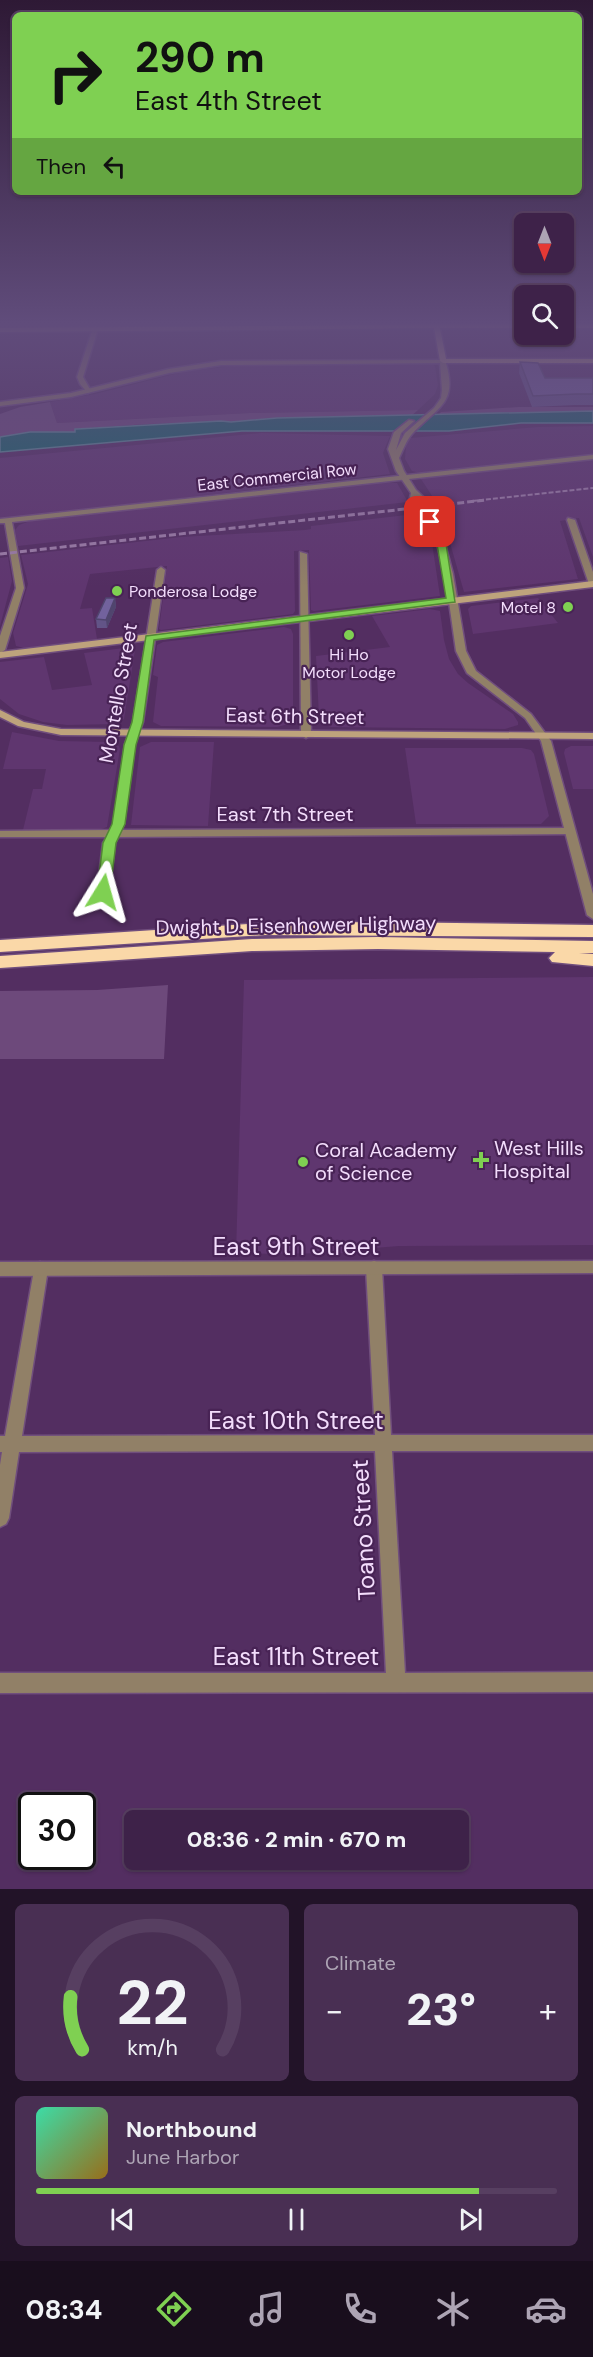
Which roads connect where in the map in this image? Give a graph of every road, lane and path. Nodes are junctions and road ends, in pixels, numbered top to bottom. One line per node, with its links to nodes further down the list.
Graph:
1 (435, 411): 3 (street)
2 (593, 457): 3 (street, East Commercial Row)
3 (404, 477): 5 (street, East Commercial Row); 9 (street)
4 (571, 520): 8 (street)
5 (4, 521): 12 (street)
6 (303, 554): 10 (street)
7 (160, 570): 11 (street, Montello Street)
8 (593, 584): 9 (main road)
9 (452, 600): 10 (main road); 17 (street)
10 (303, 620): 11 (main road); 16 (street)
11 (150, 638): 13 (main road); 15 (street, Montello Street)
12 (0, 650)
13 (0, 655)
14 (0, 713): 15 (main road, East 6th Street)
15 (134, 733): 16 (main road, East 6th Street); 20 (street, Montello Street)
16 (306, 735): 17 (main road, East 6th Street)
17 (543, 736): 18 (main road, East 6th Street); 19 (street)
18 (593, 736)
19 (570, 831): 20 (street, East 7th Street); 22 (street)
20 (114, 833): 21 (street, East 7th Street); 23 (street, Montello Street)
21 (0, 834)
22 (588, 882): 24 (street)
23 (103, 892)
24 (591, 931): 26 (highway, Dwight D. Eisenhower Highway)
25 (5, 945): 26 (highway, Dwight D. Eisenhower Highway)
26 (557, 945): 27 (highway); 28 (highway, Dwight D. Eisenhower Highway)
27 (593, 960)
28 (0, 962)
29 (374, 1268): 30 (street, East 9th Street); 32 (street, East 9th Street); 33 (street, Toano Street)
30 (593, 1268)
31 (0, 1269): 32 (street, East 9th Street)
32 (40, 1269): 35 (street)
33 (383, 1443): 34 (street, East 10th Street); 35 (street, East 10th Street); 37 (street, Toano Street)
34 (593, 1443)
35 (6, 1444): 36 (street)
36 (0, 1518)
37 (396, 1681): 38 (street, East 11th Street); 39 (street, East 11th Street)
38 (593, 1682)
39 (0, 1683)

